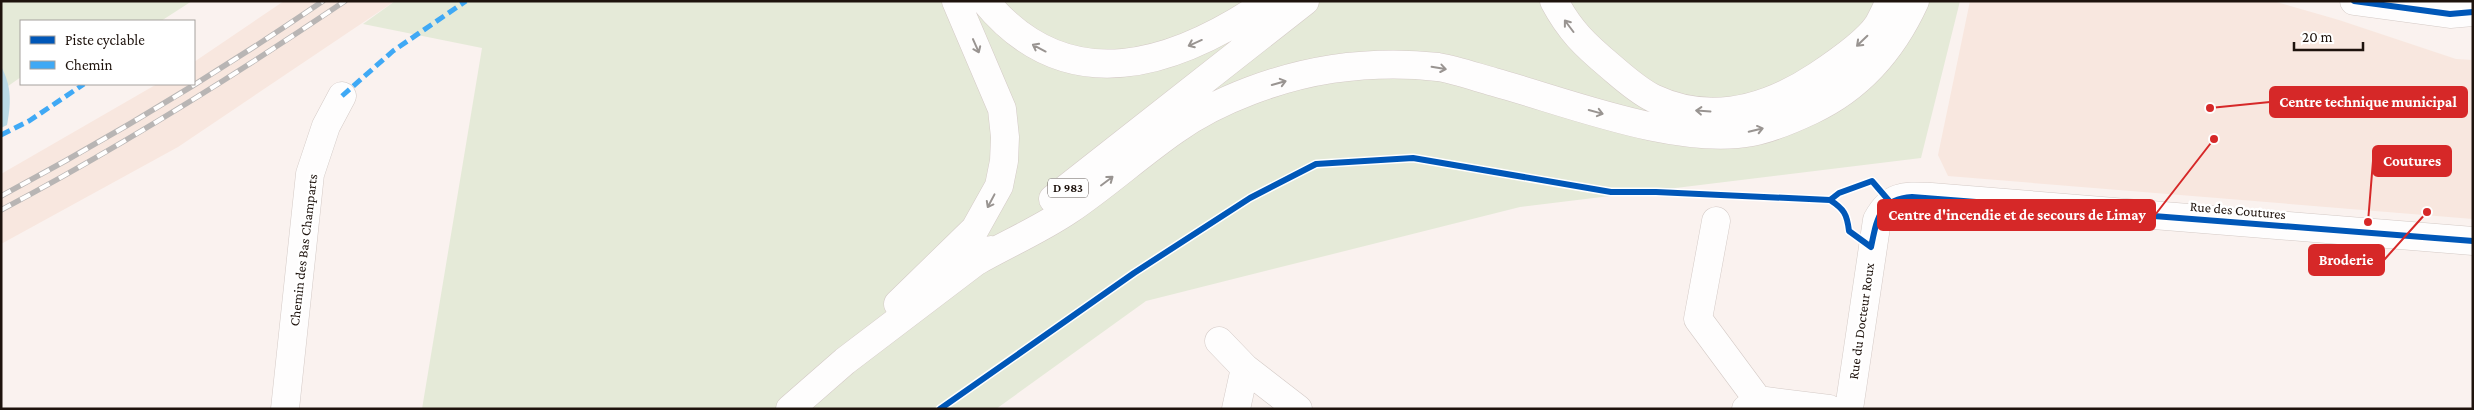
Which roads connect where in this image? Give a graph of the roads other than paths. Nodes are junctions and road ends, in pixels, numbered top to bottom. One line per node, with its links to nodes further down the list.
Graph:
1 (956, 1): 16 (main road, one-way to 16)
2 (985, 1): 3 (main road, one-way to 2)
3 (1269, 1)
4 (1305, 1): 14 (main road, D 983)
5 (1554, 1): 6 (main road, one-way to 5)
6 (1890, 1)
7 (1916, 1): 14 (main road, one-way to 7)
8 (2354, 1): 9 (main road)
9 (2473, 12)
10 (342, 96): 19 (main road, Chemin des Bas Champarts)
11 (1885, 206): 13 (main road, Rue des Coutures); 24 (main road, Rue du Docteur Roux)
12 (1716, 221): 18 (main road)
13 (2473, 241)
14 (976, 261): 16 (main road, D 983)
15 (1219, 341): 17 (main road)
16 (845, 361): 20 (main road, D 983)
17 (1246, 368): 21 (main road); 22 (main road)
18 (1752, 404): 23 (main road)
19 (285, 409)
20 (790, 409)
21 (1236, 409)
22 (1298, 409)
23 (1829, 409)
24 (1849, 409)

